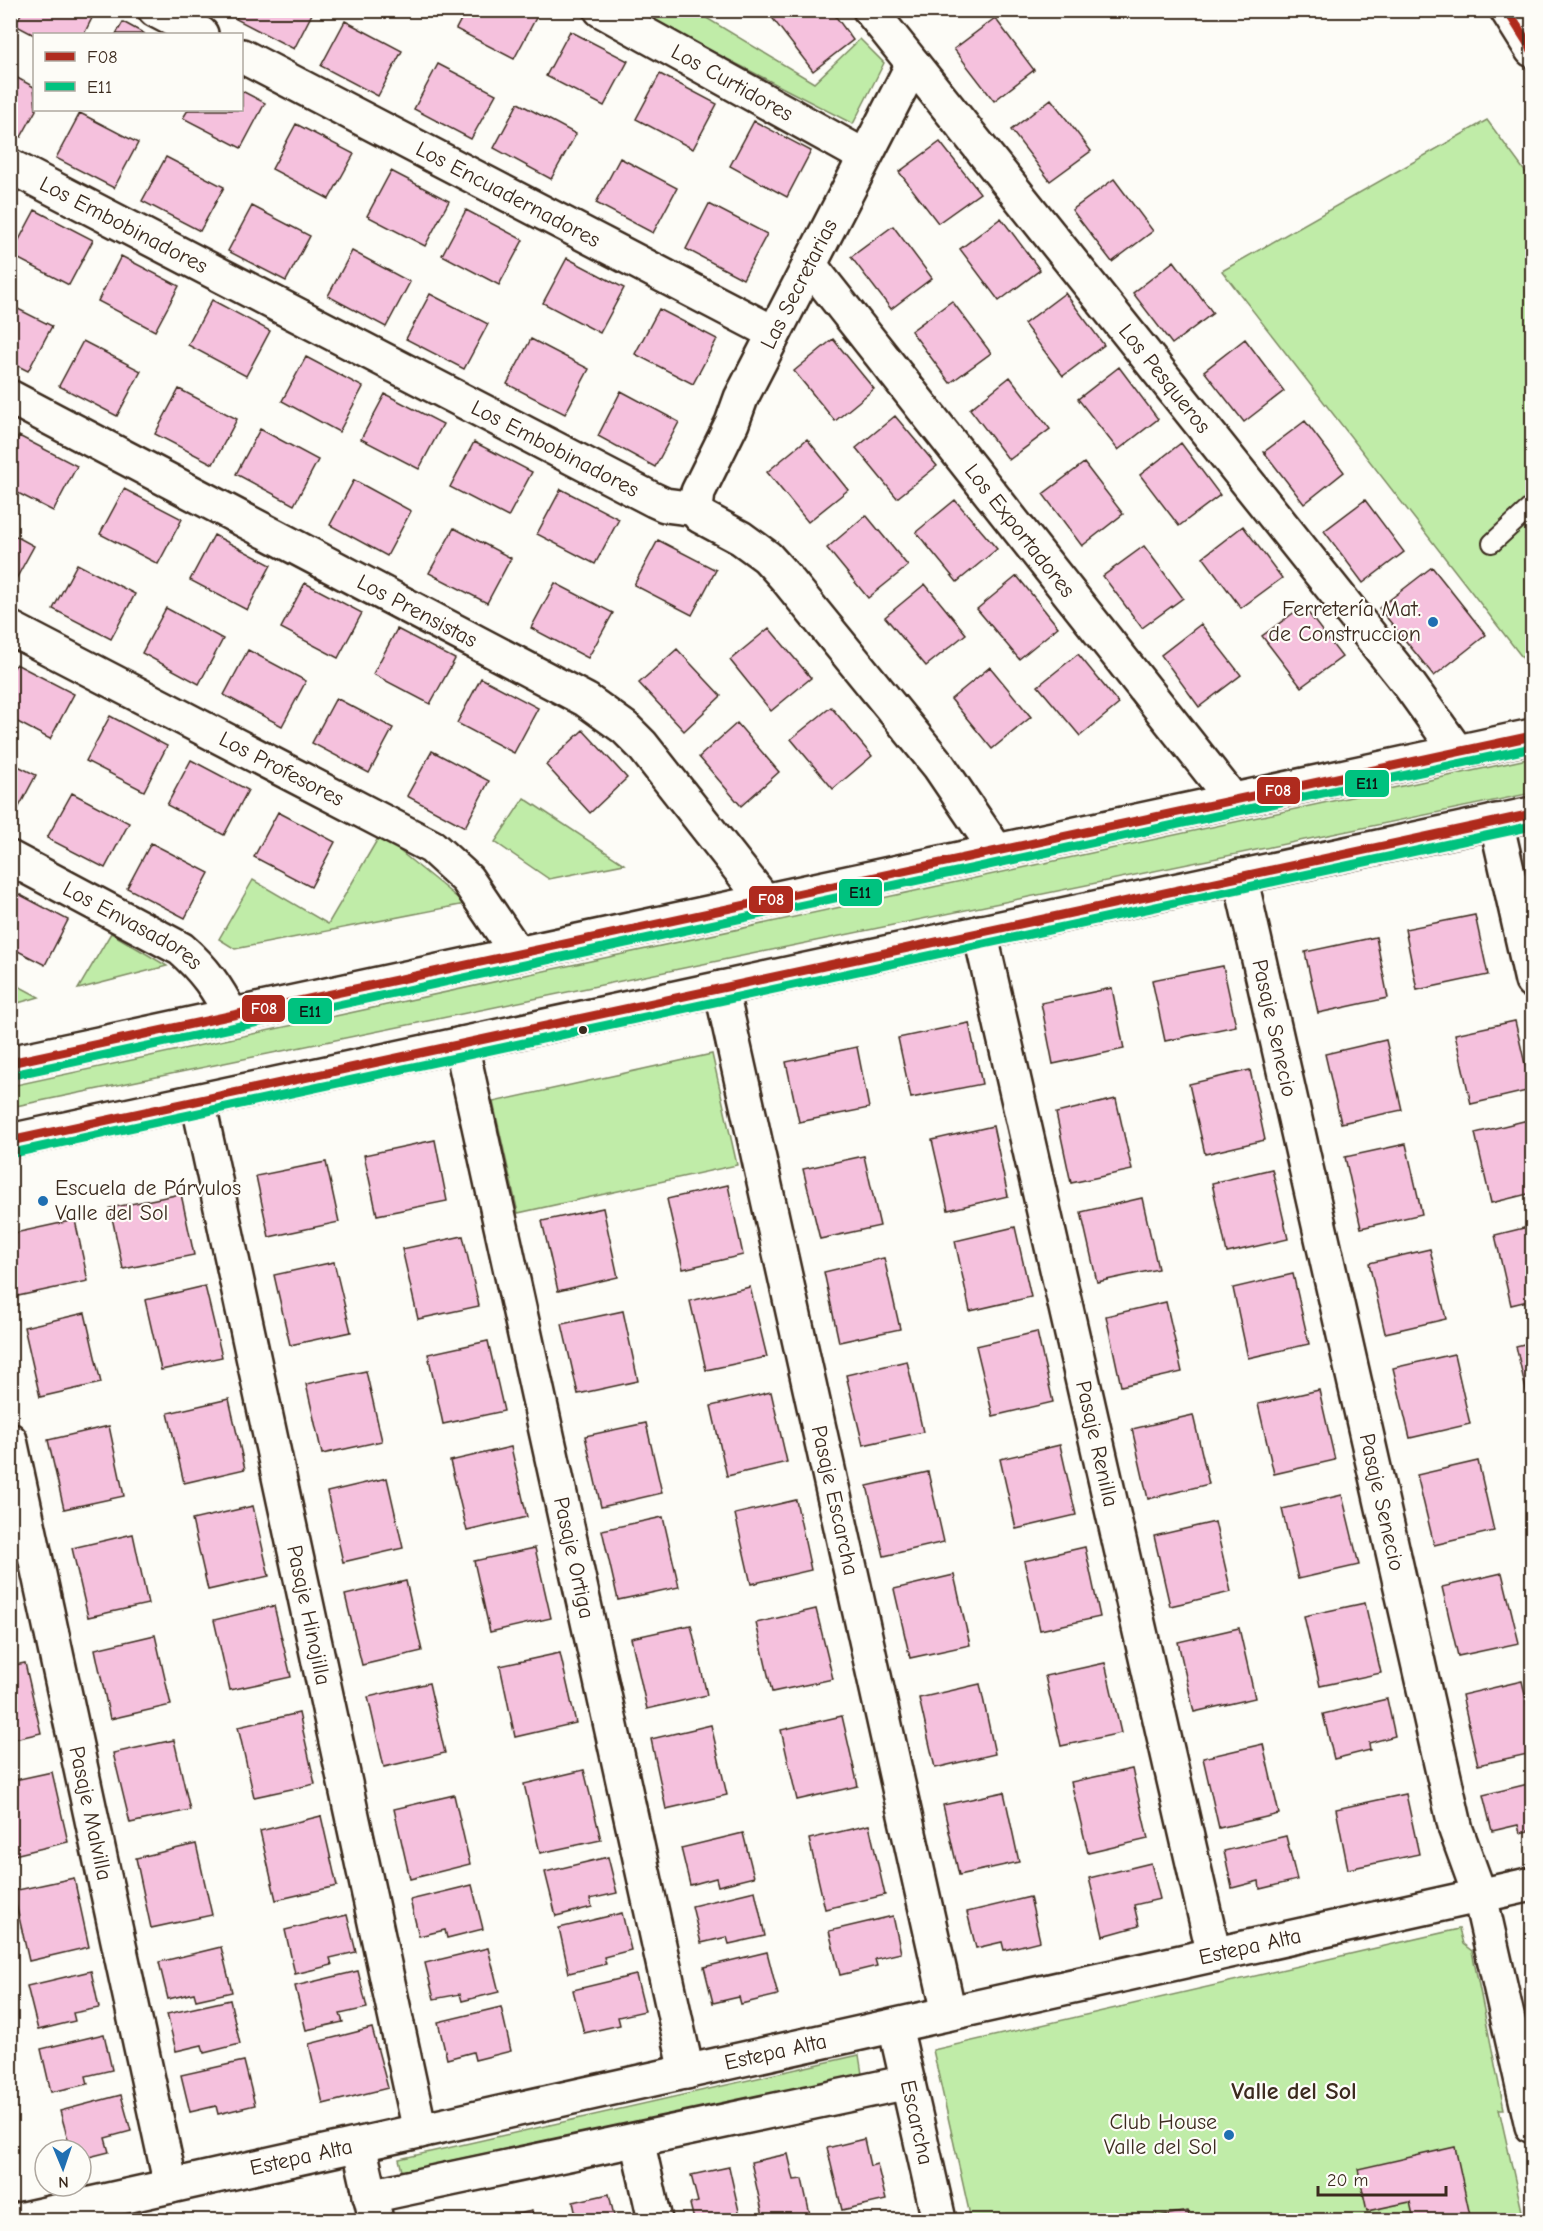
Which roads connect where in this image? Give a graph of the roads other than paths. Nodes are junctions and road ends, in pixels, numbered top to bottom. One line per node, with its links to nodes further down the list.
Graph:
1 (155, 10): 6 (street)
2 (601, 10): 5 (street, Los Curtidores)
3 (870, 10): 9 (street, Los Pesqueros)
4 (1507, 10): 7 (street)
5 (626, 19): 10 (street, Los Curtidores)
6 (199, 33)
7 (1533, 50)
8 (243, 57): 13 (street, Los Encuadernadores)
9 (913, 64): 10 (street, Las Secretarias); 20 (street, Los Pesqueros)
10 (864, 156): 12 (street, Las Secretarias)
11 (10, 166): 16 (street, Los Embobinadores)
12 (809, 264): 13 (street, Las Secretarias); 21 (street, Los Exportadores)
13 (774, 333): 16 (street, Las Secretarias)
14 (10, 397): 27 (street, Los Prensistas)
15 (1533, 507): 17 (lane)
16 (696, 509): 24 (street, Los Embobinadores)
17 (1492, 543)
18 (10, 628): 29 (street, Los Profesores)
19 (1533, 736): 20 (street)
20 (1456, 750): 21 (street)
21 (1232, 799): 24 (street)
22 (1533, 814): 23 (street)
23 (1496, 821): 26 (street); 30 (street)
24 (996, 850): 27 (street)
25 (10, 858): 32 (street, Los Envasadores)
26 (1240, 876): 28 (street); 39 (street, Pasaje Senecio)
27 (764, 900): 29 (street)
28 (980, 932): 31 (street); 40 (street, Pasaje Renilla)
29 (517, 953): 32 (street)
30 (1533, 981)
31 (722, 988): 33 (street); 41 (street, Pasaje Escarcha)
32 (231, 1015): 34 (street)
33 (461, 1044): 35 (street); 43 (street, Pasaje Ortiga)
34 (10, 1063)
35 (198, 1101): 36 (street); 46 (street, Pasaje Hinojilla)
36 (10, 1141)
37 (10, 1440): 49 (street, Pasaje Malvilla)
38 (1533, 1884): 39 (street, Estepa Alta)
39 (1480, 1896): 40 (street, Estepa Alta); 45 (street, Pasaje Senecio)
40 (1214, 1955): 41 (street, Estepa Alta)
41 (949, 2013): 42 (street, Estepa Alta)
42 (895, 2026): 43 (street, Estepa Alta); 44 (street, Escarcha)
43 (687, 2072): 46 (street, Estepa Alta)
44 (908, 2082): 47 (street); 54 (street, Escarcha)
45 (1533, 2126)
46 (420, 2131): 48 (street, Estepa Alta)
47 (637, 2140): 50 (street); 53 (street)
48 (359, 2145): 49 (street, Estepa Alta); 50 (street)
49 (171, 2186): 51 (street, Estepa Alta)
50 (373, 2208)
51 (113, 2210): 52 (street, Estepa Alta)
52 (18, 2220)
53 (655, 2220)
54 (939, 2220)

